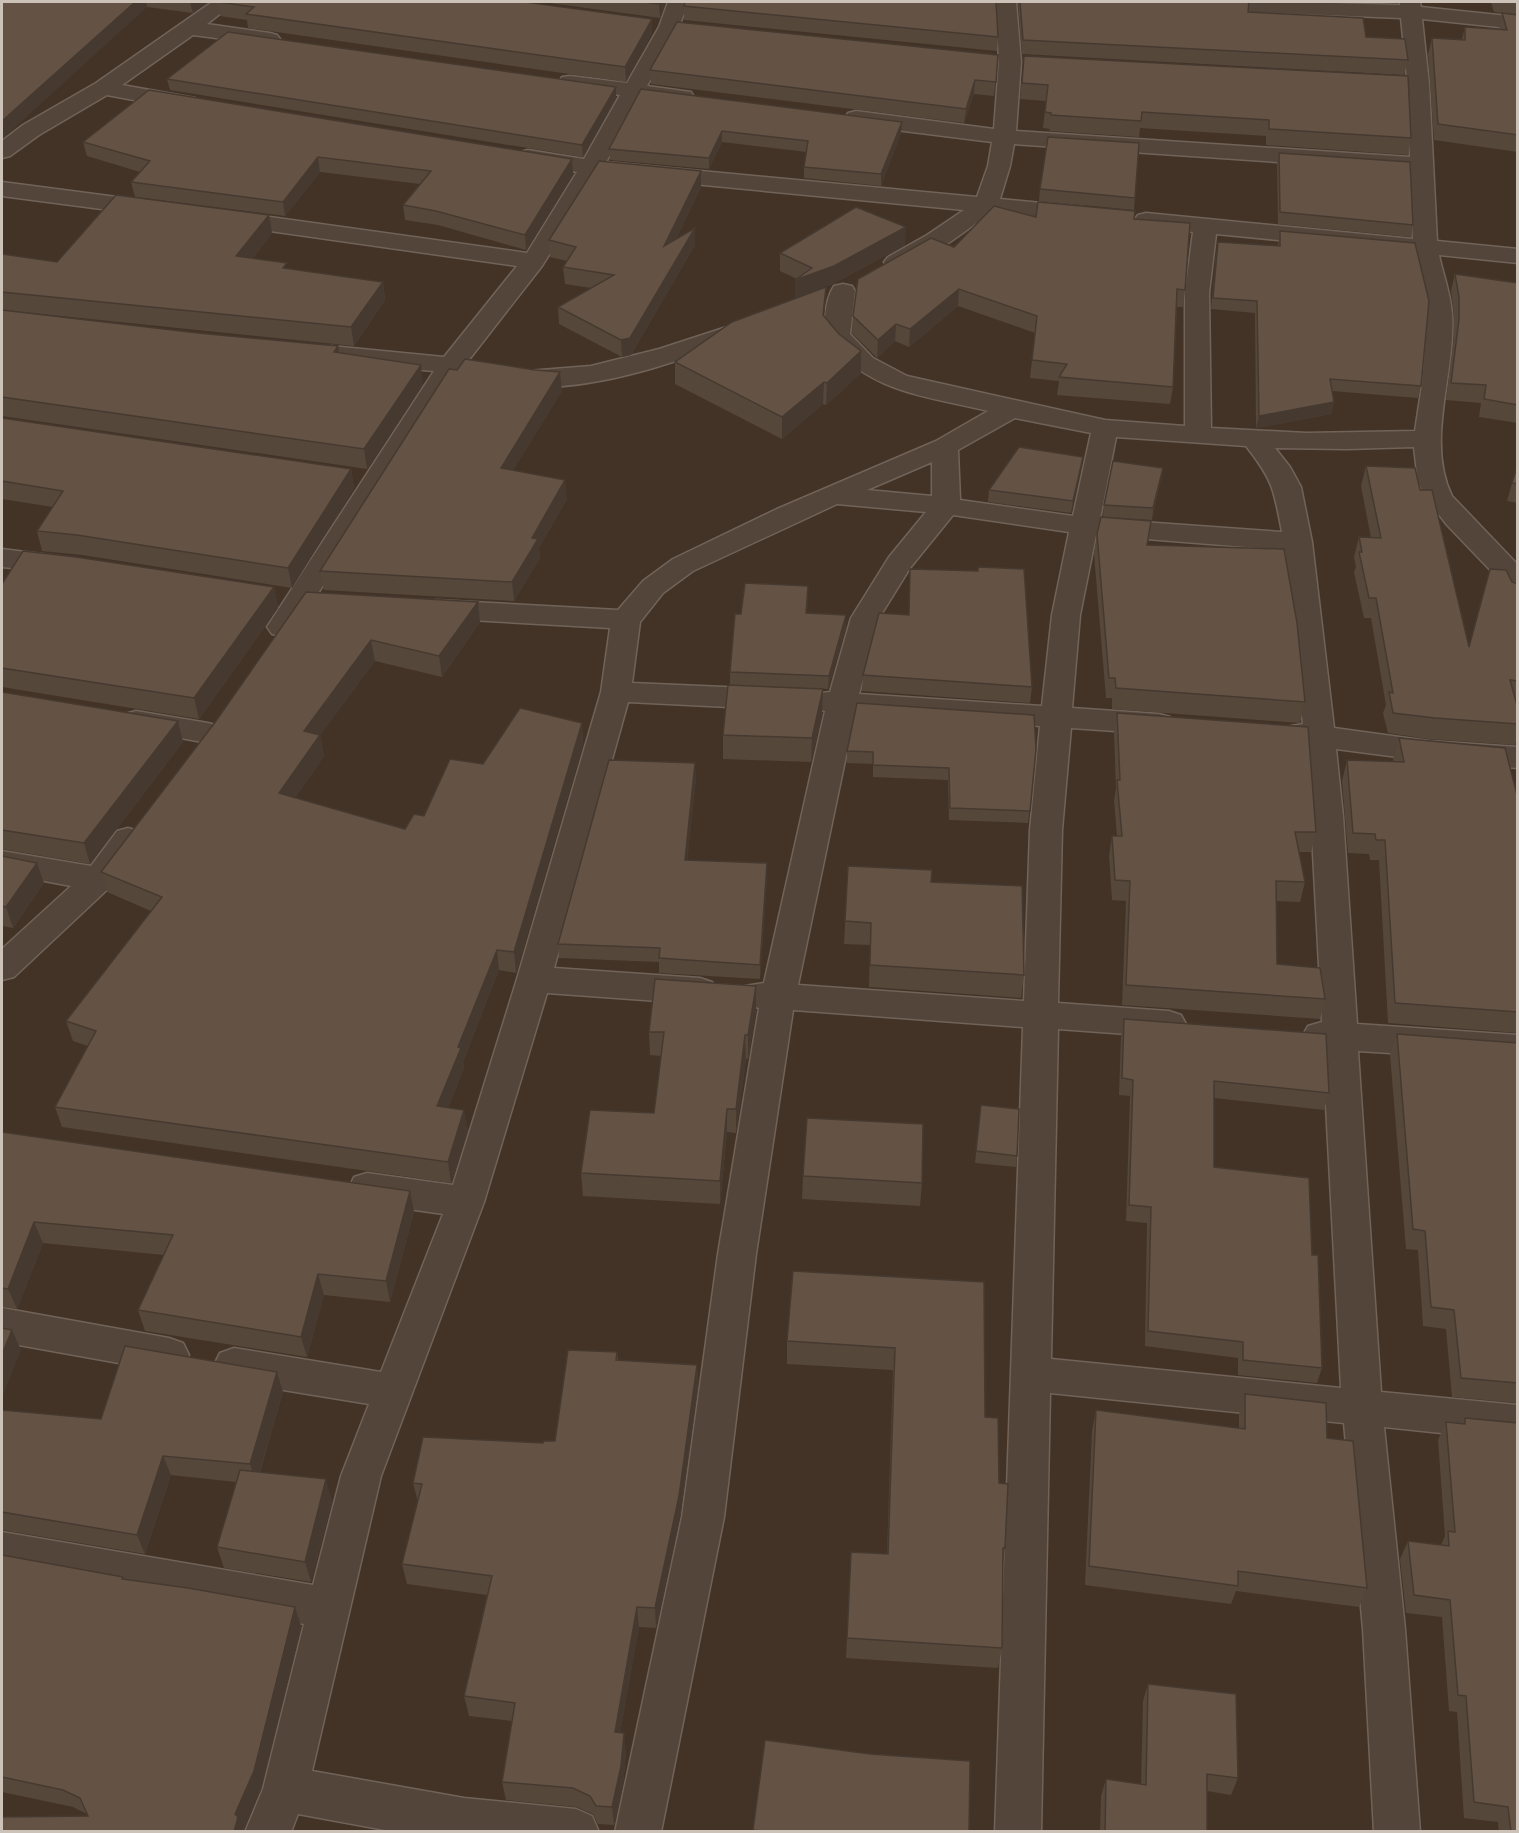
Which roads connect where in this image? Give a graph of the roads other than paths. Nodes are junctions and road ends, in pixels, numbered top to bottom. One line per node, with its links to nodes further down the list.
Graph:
1 (225, 2): 7 (street)
2 (678, 2): 13 (street)
3 (1006, 2): 17 (street)
4 (1150, 2): 5 (street)
5 (1410, 7): 6 (street); 11 (street)
6 (1518, 23)
7 (190, 28): 8 (street); 12 (street)
8 (295, 43)
9 (552, 80): 13 (street)
10 (1347, 80): 11 (street)
11 (1418, 84): 20 (street)
12 (104, 88): 15 (street); 18 (street)
13 (633, 91): 14 (street); 21 (street)
14 (703, 100)
15 (204, 105)
16 (830, 115): 17 (street)
17 (1004, 137): 20 (street); 23 (street)
18 (2, 150)
19 (510, 155): 21 (street)
20 (1422, 165): 29 (street)
21 (591, 167): 23 (street); 31 (street)
22 (2, 189): 24 (street)
23 (986, 205): 26 (street); 35 (street)
24 (178, 212)
25 (201, 215): 31 (street)
26 (1101, 216)
27 (1124, 218): 28 (street)
28 (1205, 226): 29 (street); 37 (street)
29 (1425, 247): 30 (street); 39 (street)
30 (1518, 256)
31 (534, 261): 34 (street)
32 (758, 323): 34 (street)
33 (308, 352): 34 (street)
34 (451, 365): 49 (street)
35 (1011, 409): 36 (street); 40 (street)
36 (1105, 428): 37 (street); 43 (street)
37 (1198, 435): 38 (street)
38 (1253, 438): 39 (street); 44 (street)
39 (1427, 438): 48 (street)
40 (945, 447): 41 (street); 42 (street)
41 (837, 496): 42 (street); 51 (street)
42 (946, 506): 43 (street); 54 (street)
43 (1083, 526): 44 (street); 56 (street)
44 (1298, 542): 60 (street)
45 (2, 558): 46 (street)
46 (94, 568)
47 (266, 595): 49 (street)
48 (1518, 595)
49 (313, 601): 52 (street)
50 (405, 607): 51 (street)
51 (626, 620): 53 (street)
52 (268, 648)
53 (616, 692): 54 (street); 66 (street)
54 (843, 702): 56 (street); 67 (street)
55 (105, 716): 59 (street)
56 (1056, 717): 57 (street); 68 (street)
57 (1182, 726)
58 (1273, 732): 60 (street)
59 (208, 733)
60 (1319, 736): 61 (street); 71 (street)
61 (1518, 758)
62 (146, 815): 64 (street)
63 (2, 862): 64 (street)
64 (99, 879): 65 (street)
65 (2, 968)
66 (534, 979): 67 (street); 74 (street)
67 (778, 997): 68 (street); 85 (street)
68 (1041, 1015): 69 (street); 76 (street)
69 (1197, 1026)
70 (1292, 1033): 71 (street)
71 (1340, 1036): 72 (street); 78 (street)
72 (1518, 1048)
73 (338, 1184): 74 (street)
74 (466, 1202): 77 (street)
75 (2, 1325): 77 (street)
76 (1031, 1374): 78 (street); 86 (street)
77 (392, 1391): 81 (street)
78 (1362, 1408): 79 (street); 87 (street)
79 (1518, 1423)
80 (2, 1551): 81 (street)
81 (328, 1608): 82 (street)
82 (285, 1789): 83 (street); 84 (street)
83 (268, 1832)
84 (576, 1832)
85 (639, 1832)
86 (1018, 1832)
87 (1397, 1832)

